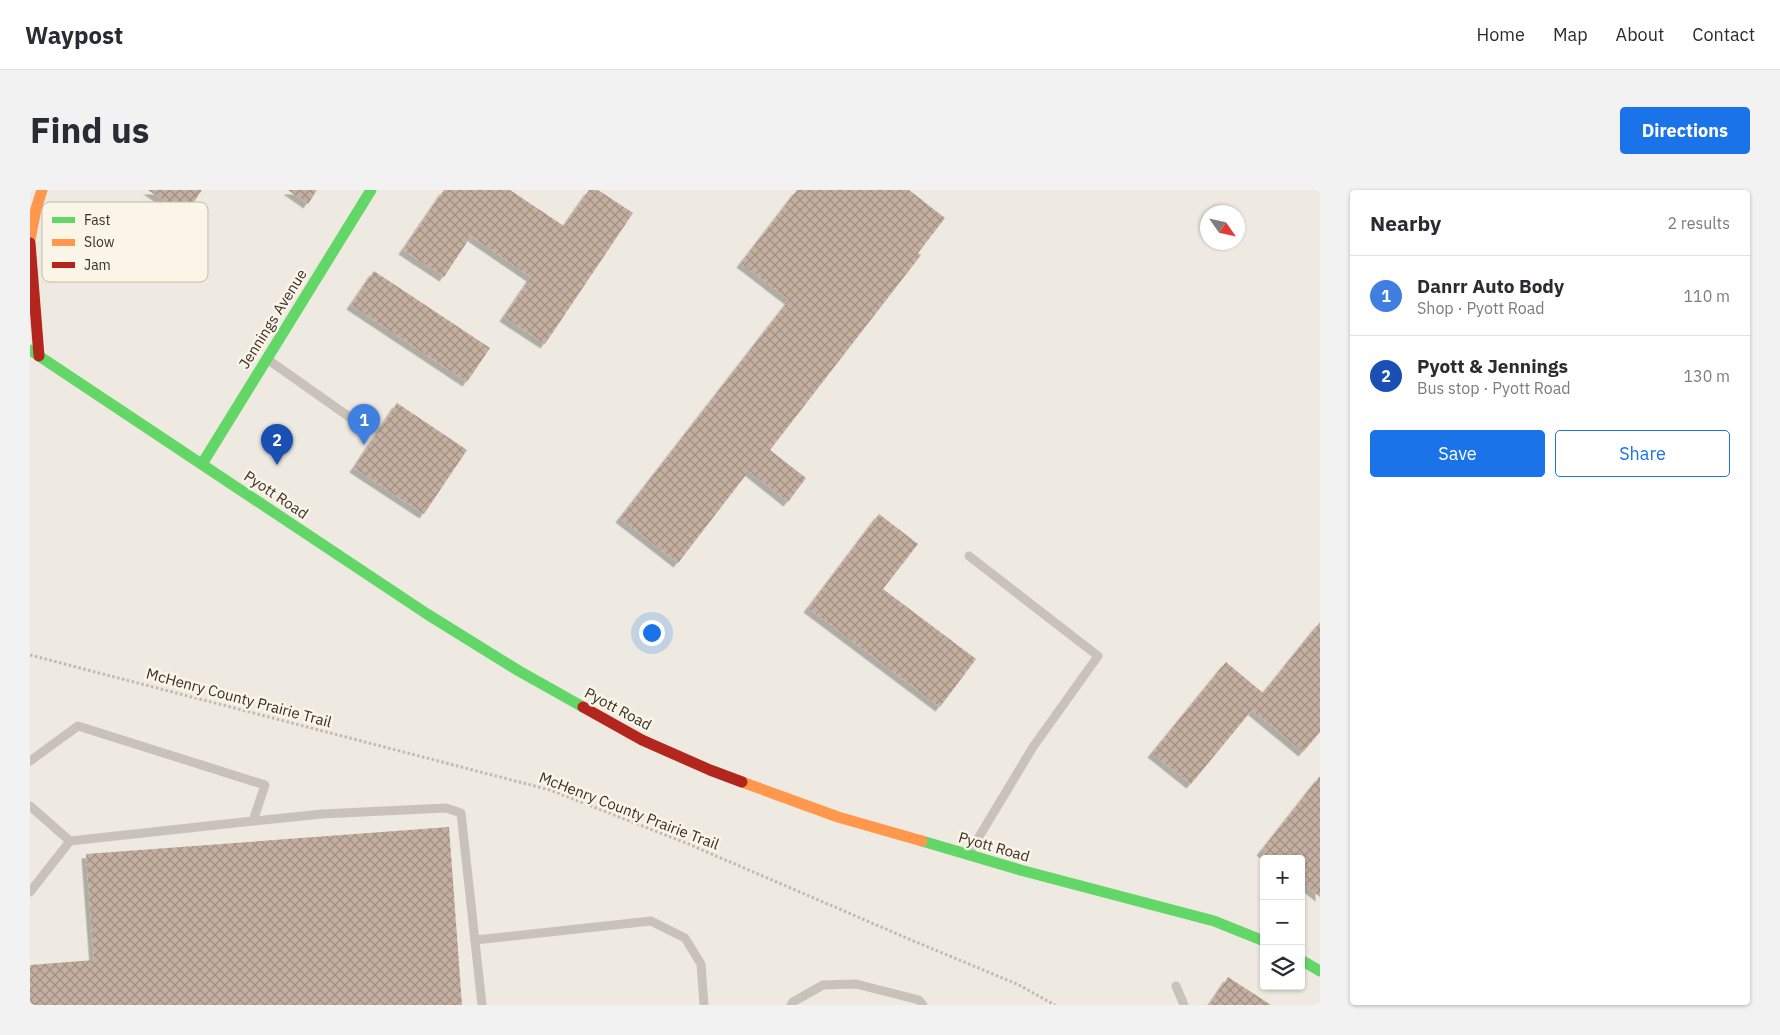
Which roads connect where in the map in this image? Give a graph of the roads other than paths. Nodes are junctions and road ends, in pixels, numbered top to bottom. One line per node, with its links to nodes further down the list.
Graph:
1 (42, 190): 3 (street)
2 (371, 190): 5 (street, Jennings Avenue)
3 (30, 241): 4 (street)
4 (35, 353): 7 (street, Pyott Road)
5 (266, 359): 6 (lane); 7 (street, Jennings Avenue)
6 (365, 428)
7 (202, 464): 13 (street, Pyott Road)
8 (969, 556): 13 (lane)
9 (30, 761): 11 (lane)
10 (30, 806): 12 (lane)
11 (253, 821): 12 (lane); 16 (lane)
12 (70, 841): 14 (lane)
13 (968, 855): 15 (street, Pyott Road)
14 (30, 892)
15 (1260, 939)
16 (475, 940): 20 (lane); 21 (lane)
17 (1305, 962): 18 (street)
18 (1320, 971)
19 (1176, 986): 24 (lane)
20 (482, 1005)
21 (704, 1005)
22 (791, 1005): 23 (lane)
23 (923, 1005)
24 (1184, 1005)

